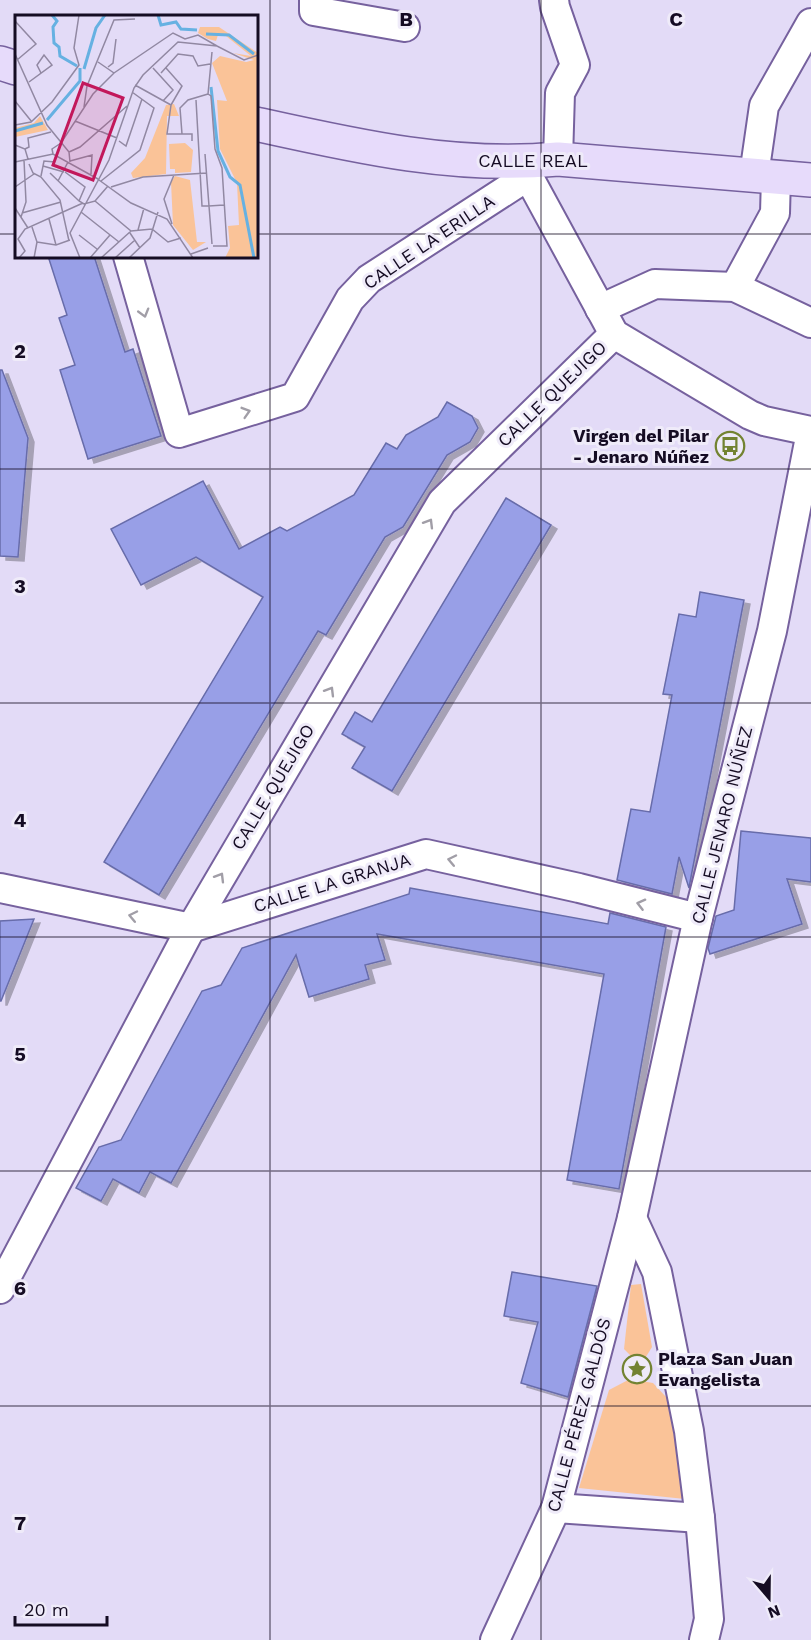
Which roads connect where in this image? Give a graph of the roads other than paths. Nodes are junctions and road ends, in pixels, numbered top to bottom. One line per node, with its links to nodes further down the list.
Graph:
1 (314, 0): 4 (street)
2 (554, 0): 7 (street)
3 (811, 23): 5 (street)
4 (405, 27)
5 (798, 69): 9 (street)
6 (258, 124): 8 (main road, CALLE REAL)
7 (558, 159): 8 (main road, CALLE REAL); 9 (main road, CALLE REAL)
8 (525, 169): 11 (street, CALLE LA ERILLA, one-way to 8); 13 (street)
9 (765, 176): 10 (main road, CALLE REAL); 12 (street)
10 (811, 180)
11 (129, 258)
12 (735, 287): 13 (street); 14 (street)
13 (600, 309): 15 (street)
14 (811, 323)
15 (614, 334): 16 (street); 19 (street, CALLE QUEJIGO, one-way to 15)
16 (811, 431): 18 (street, CALLE JENARO NÚÑEZ)
17 (0, 888): 19 (street, CALLE LA GRANJA, one-way to 17)
18 (698, 918): 19 (street, CALLE LA GRANJA, one-way to 19); 20 (street, CALLE JENARO NÚÑEZ)
19 (191, 928): 21 (street, CALLE QUEJIGO)
20 (632, 1218): 22 (street, CALLE PÉREZ GALDÓS); 23 (street)
21 (0, 1289)
22 (556, 1508): 23 (street); 24 (street, CALLE PÉREZ GALDÓS)
23 (700, 1518): 25 (street)
24 (495, 1640)
25 (704, 1640)

